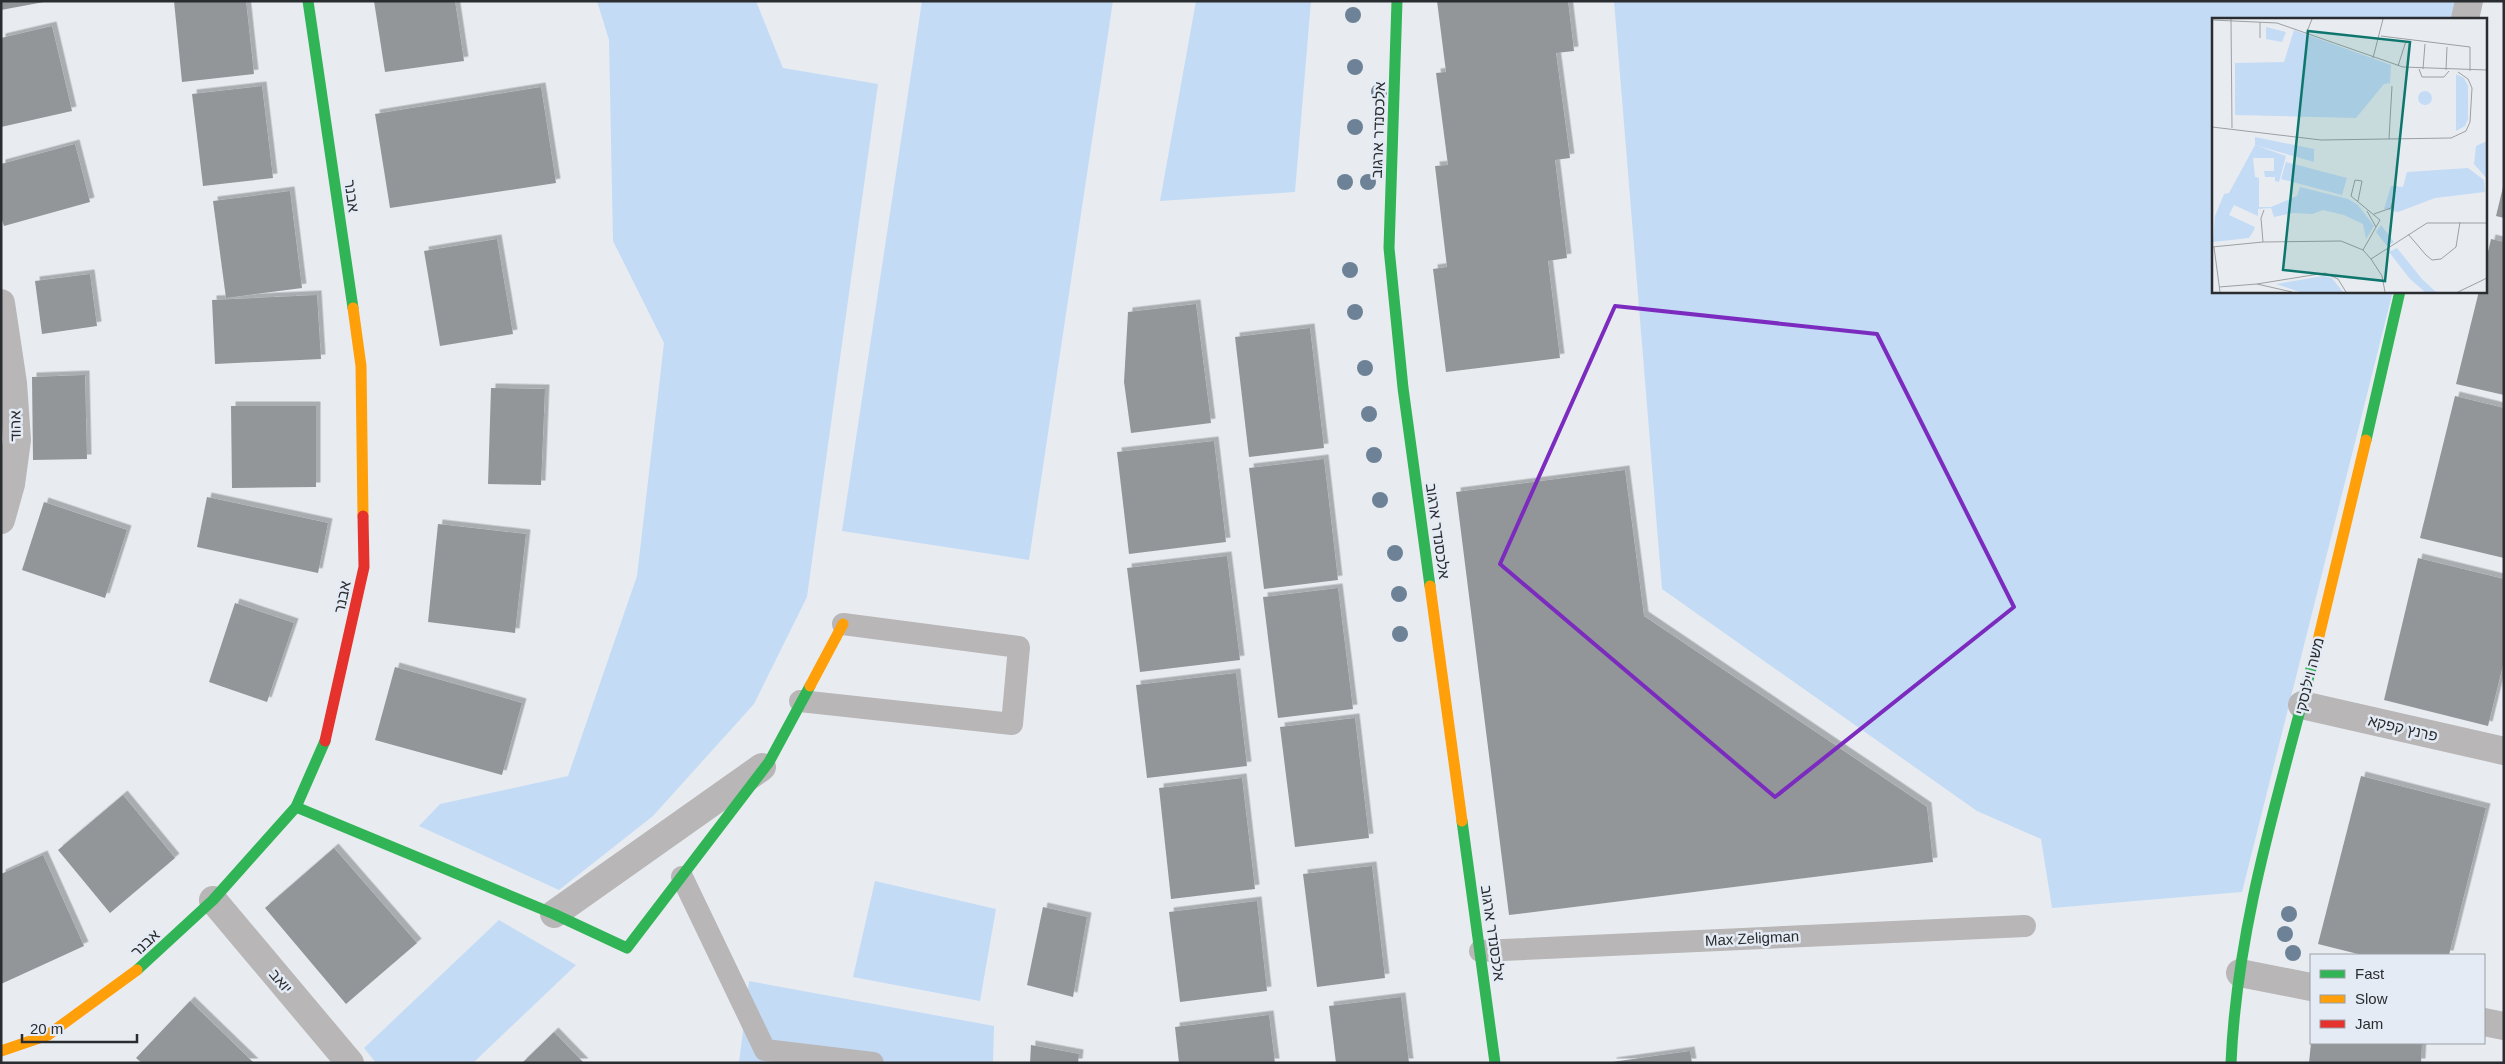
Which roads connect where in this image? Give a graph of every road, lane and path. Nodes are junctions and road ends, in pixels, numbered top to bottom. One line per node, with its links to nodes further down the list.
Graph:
1 (308, 1): 13 (street, אבנר)
2 (1397, 1): 18 (street, אלכסנדר ארגוב)
3 (2469, 1): 4 (street)
4 (2464, 18)
5 (2400, 292): 10 (street, משה וילנסקי)
6 (1, 302): 7 (street, אהוד)
7 (1, 520)
8 (842, 624): 9 (street); 9 (lane)
9 (800, 701): 12 (street)
10 (2302, 705): 11 (street, פרנץ קפקא); 19 (street, משה וילנסקי)
11 (2504, 750)
12 (769, 762): 14 (street); 16 (street)
13 (296, 807): 15 (street, אבנר); 16 (street)
14 (682, 877): 16 (street); 25 (lane)
15 (213, 900): 23 (street, אבנר); 24 (street, יואב)
16 (554, 914)
17 (2025, 926): 18 (lane, Max Zeligman)
18 (1480, 951): 26 (street, אלכסנדר ארגוב)
19 (2240, 973): 20 (street); 27 (street, משה וילנסקי)
20 (2310, 987)
21 (2485, 1022): 22 (street)
22 (2504, 1026)
23 (1, 1051)
24 (350, 1063)
25 (873, 1063)
26 (1495, 1063)
27 (2231, 1063)

